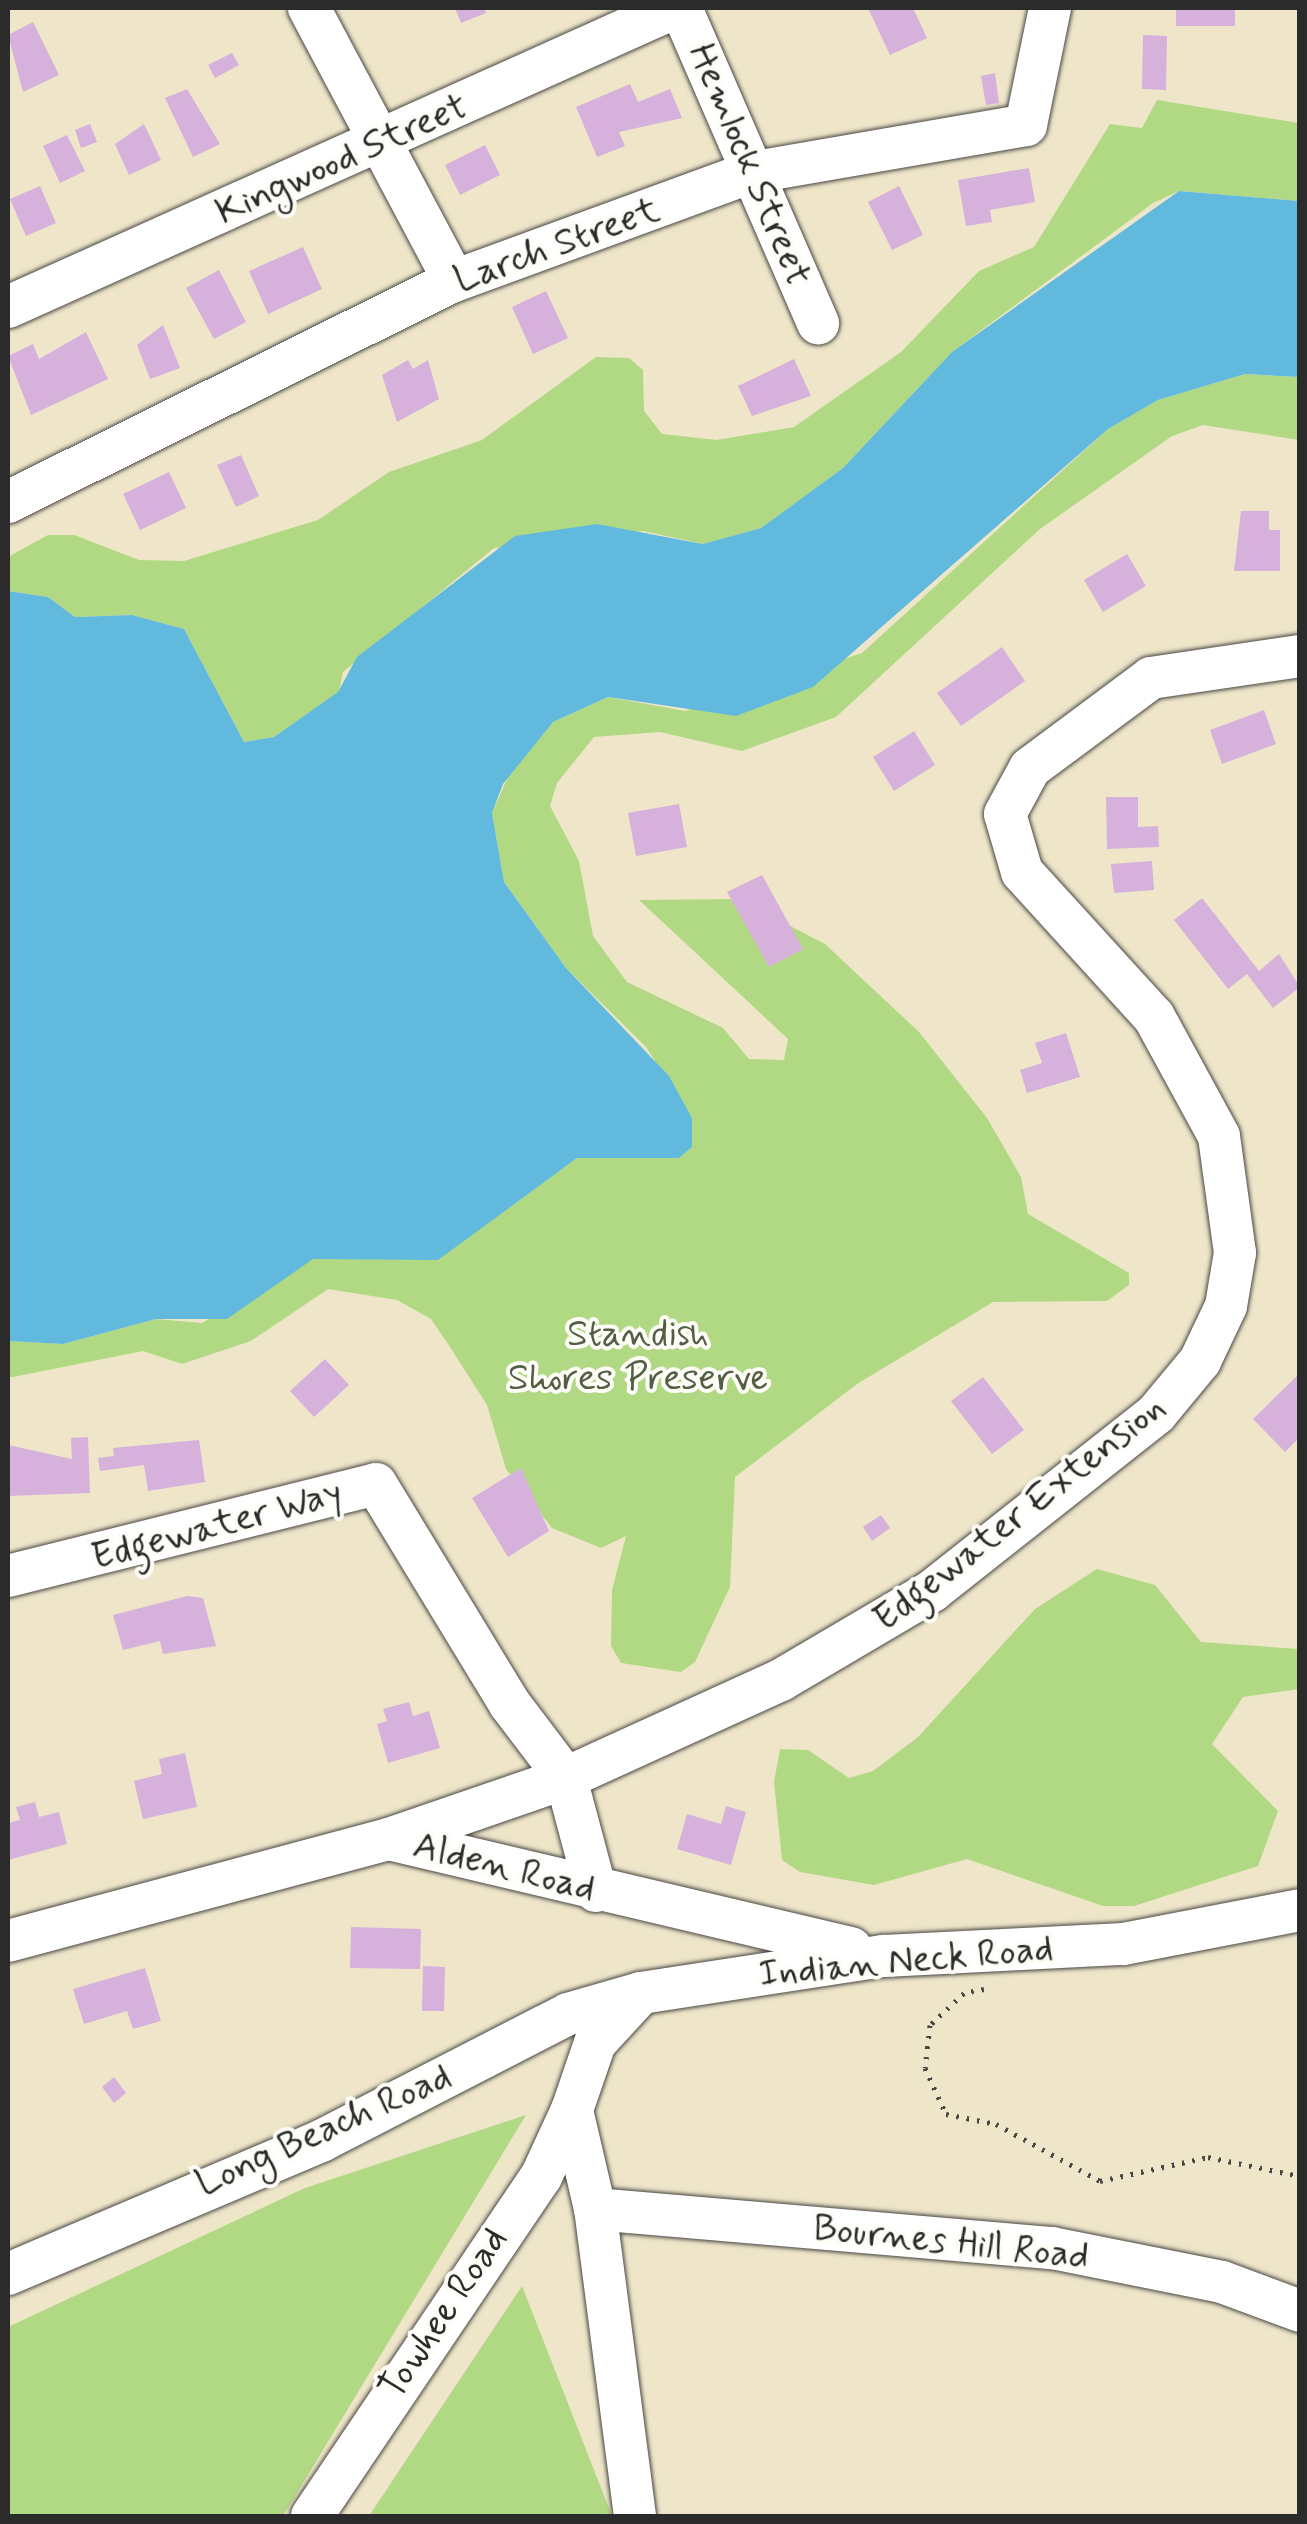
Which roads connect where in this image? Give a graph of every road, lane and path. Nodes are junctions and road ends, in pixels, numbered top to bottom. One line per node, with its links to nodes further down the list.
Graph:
1 (308, 8): 4 (street)
2 (677, 8): 4 (street, Kingwood Street); 5 (street, Hemlock Street)
3 (1050, 8): 5 (street, Larch Street)
4 (374, 138): 6 (street); 7 (street, Kingwood Street)
5 (749, 173): 6 (street, Larch Street); 8 (street, Hemlock Street)
6 (454, 281): 9 (street, Larch Street)
7 (8, 307)
8 (818, 322)
9 (8, 502)
10 (1300, 656): 12 (street, Edgewater Extension)
11 (8, 1576): 12 (street, Edgewater Way)
12 (566, 1778): 13 (street, Edgewater Extension); 14 (street)
13 (389, 1839): 14 (street, Alden Road); 16 (street, Alden Road)
14 (596, 1891): 17 (street, Alden Road)
15 (1300, 1910): 17 (street, Indian Neck Road)
16 (8, 1941)
17 (888, 1956): 19 (street, Indian Neck Road)
18 (994, 1988): 21 (path)
19 (641, 1993): 20 (street); 23 (street, Long Beach Road)
20 (572, 2110): 22 (street); 25 (street, Towhee Road)
21 (1300, 2176)
22 (595, 2210): 24 (street, Bournes Hill Road); 26 (street)
23 (8, 2274)
24 (1300, 2311)
25 (312, 2516)
26 (635, 2516)

